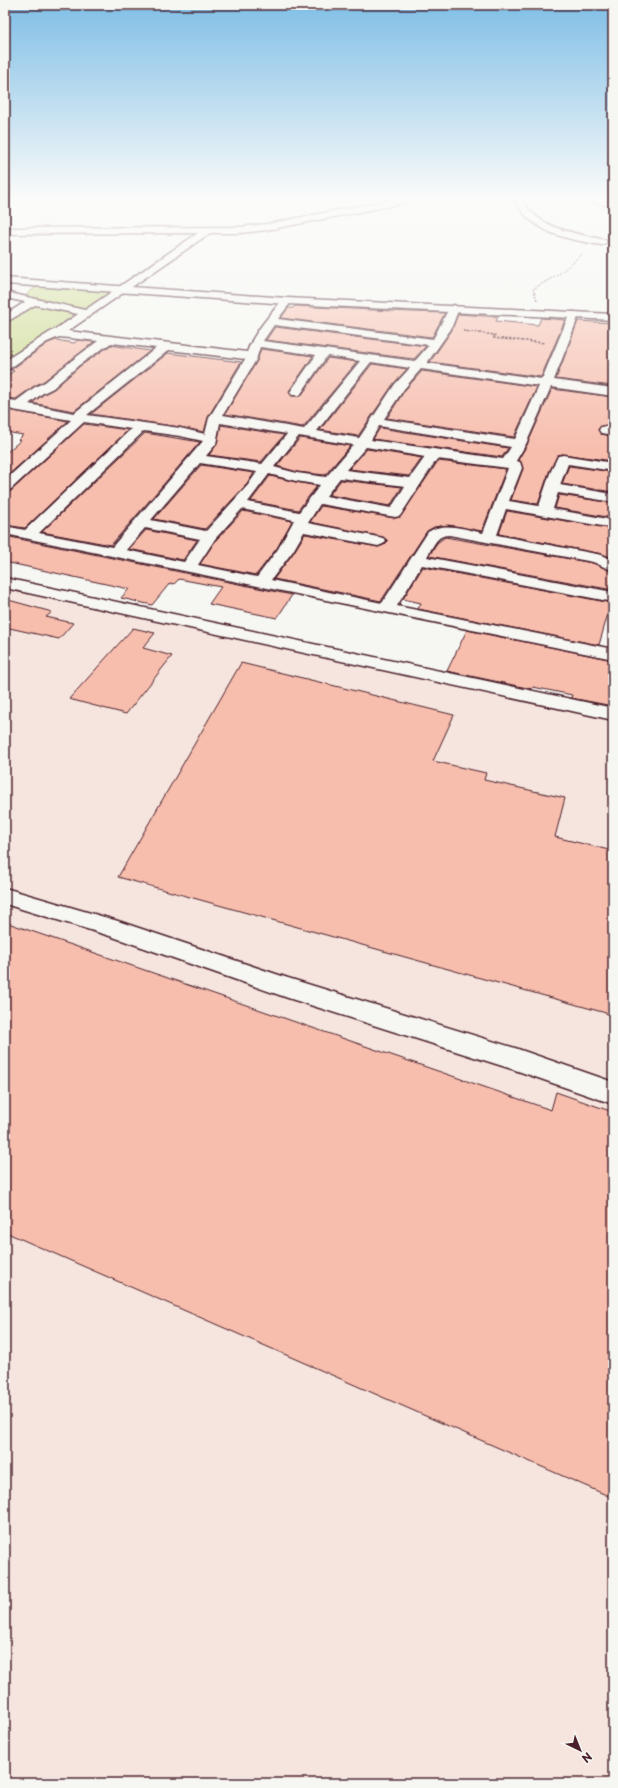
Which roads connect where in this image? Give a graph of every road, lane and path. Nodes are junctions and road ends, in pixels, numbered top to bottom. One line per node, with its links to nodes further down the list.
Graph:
1 (41, 283): 4 (street)
2 (130, 283): 4 (street)
3 (543, 283): 9 (path)
4 (122, 289): 7 (street); 10 (street)
5 (5, 295): 6 (street)
6 (30, 301): 10 (street); 13 (street)
7 (287, 301): 8 (street); 14 (street)
8 (454, 308): 9 (street); 15 (street)
9 (542, 313): 11 (street)
10 (86, 314): 16 (street)
11 (574, 315): 12 (street); 20 (street)
12 (613, 317)
13 (5, 320)
14 (271, 321): 18 (street); 19 (street)
15 (445, 328): 19 (street); 20 (path)
16 (58, 333): 17 (street); 25 (street)
17 (109, 339): 21 (street); 30 (street)
18 (256, 343): 22 (street); 23 (street)
19 (436, 343): 26 (street)
20 (563, 345): 27 (street)
21 (166, 346): 23 (street); 31 (street)
22 (324, 353): 24 (street); 28 (street)
23 (252, 356): 32 (street)
24 (367, 359): 26 (street); 36 (street)
25 (5, 366)
26 (416, 366): 27 (street); 33 (street)
27 (547, 382): 29 (street); 39 (street)
28 (296, 392)
29 (613, 392)
30 (13, 408): 31 (street)
31 (79, 418): 34 (street); 47 (street)
32 (215, 418): 36 (street); 37 (street)
33 (376, 422): 35 (street); 38 (street)
34 (141, 427): 37 (street); 58 (street)
35 (443, 431): 39 (street); 40 (street)
36 (302, 432): 38 (street); 44 (street)
37 (210, 439): 41 (street)
38 (362, 443): 40 (street); 45 (street)
39 (519, 444): 42 (street)
40 (431, 453): 42 (street); 46 (street)
41 (196, 458): 44 (street); 55 (street)
42 (507, 464): 52 (street)
43 (613, 467): 48 (street)
44 (266, 469): 45 (street); 51 (street)
45 (333, 478): 46 (street); 50 (street)
46 (415, 483): 50 (street)
47 (5, 487)
48 (553, 488): 49 (street); 53 (street)
49 (613, 498)
50 (318, 499): 54 (street)
51 (239, 504): 54 (street); 59 (street)
52 (501, 504): 53 (street); 60 (street)
53 (546, 512): 56 (street)
54 (301, 521): 61 (street); 66 (street)
55 (142, 523): 59 (street); 62 (street)
56 (613, 524)
57 (5, 530): 58 (street)
58 (29, 534): 62 (street)
59 (209, 536): 65 (street)
60 (488, 538): 63 (street); 64 (street)
61 (378, 541)
62 (116, 552): 65 (street)
63 (419, 560): 68 (street); 69 (street)
64 (613, 566)
65 (189, 567): 66 (street)
66 (261, 583): 69 (street)
67 (5, 584): 71 (street)
68 (613, 597)
69 (387, 609): 70 (street)
70 (613, 654)
71 (613, 714)
72 (5, 896): 73 (street)
73 (613, 1093)

